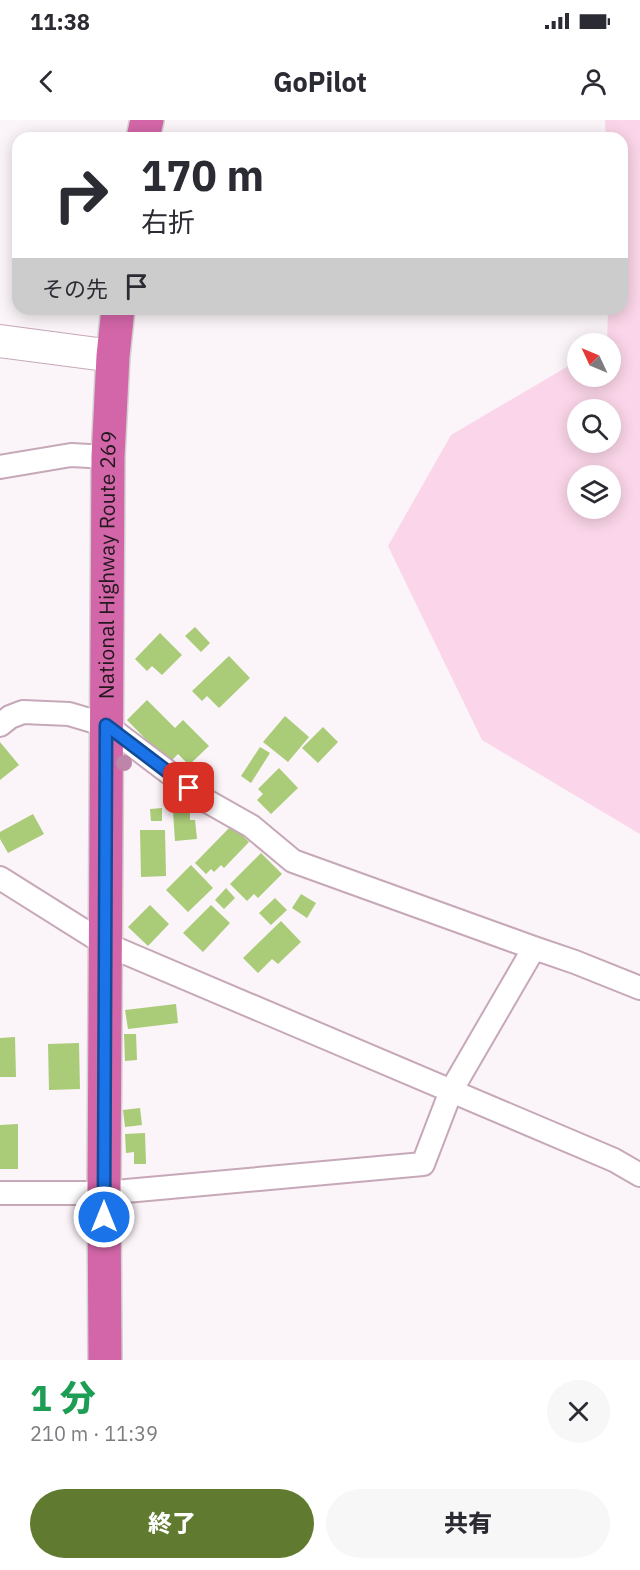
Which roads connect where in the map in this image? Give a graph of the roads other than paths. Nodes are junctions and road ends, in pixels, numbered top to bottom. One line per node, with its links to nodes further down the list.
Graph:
1 (117, 315): 3 (highway, National Highway Route 269)
2 (0, 341): 3 (street)
3 (113, 356): 4 (highway, National Highway Route 269)
4 (108, 458): 5 (street); 7 (highway, National Highway Route 269)
5 (0, 467)
6 (3, 716): 7 (street)
7 (106, 725): 9 (highway, National Highway Route 269); 10 (street)
8 (0, 878): 9 (street)
9 (105, 944): 12 (street); 15 (highway, National Highway Route 269)
10 (534, 948): 11 (street); 12 (street)
11 (640, 988)
12 (451, 1090): 13 (street); 15 (street)
13 (640, 1175)
14 (0, 1193): 15 (street)
15 (104, 1193): 16 (highway, National Highway Route 269)
16 (105, 1360)

